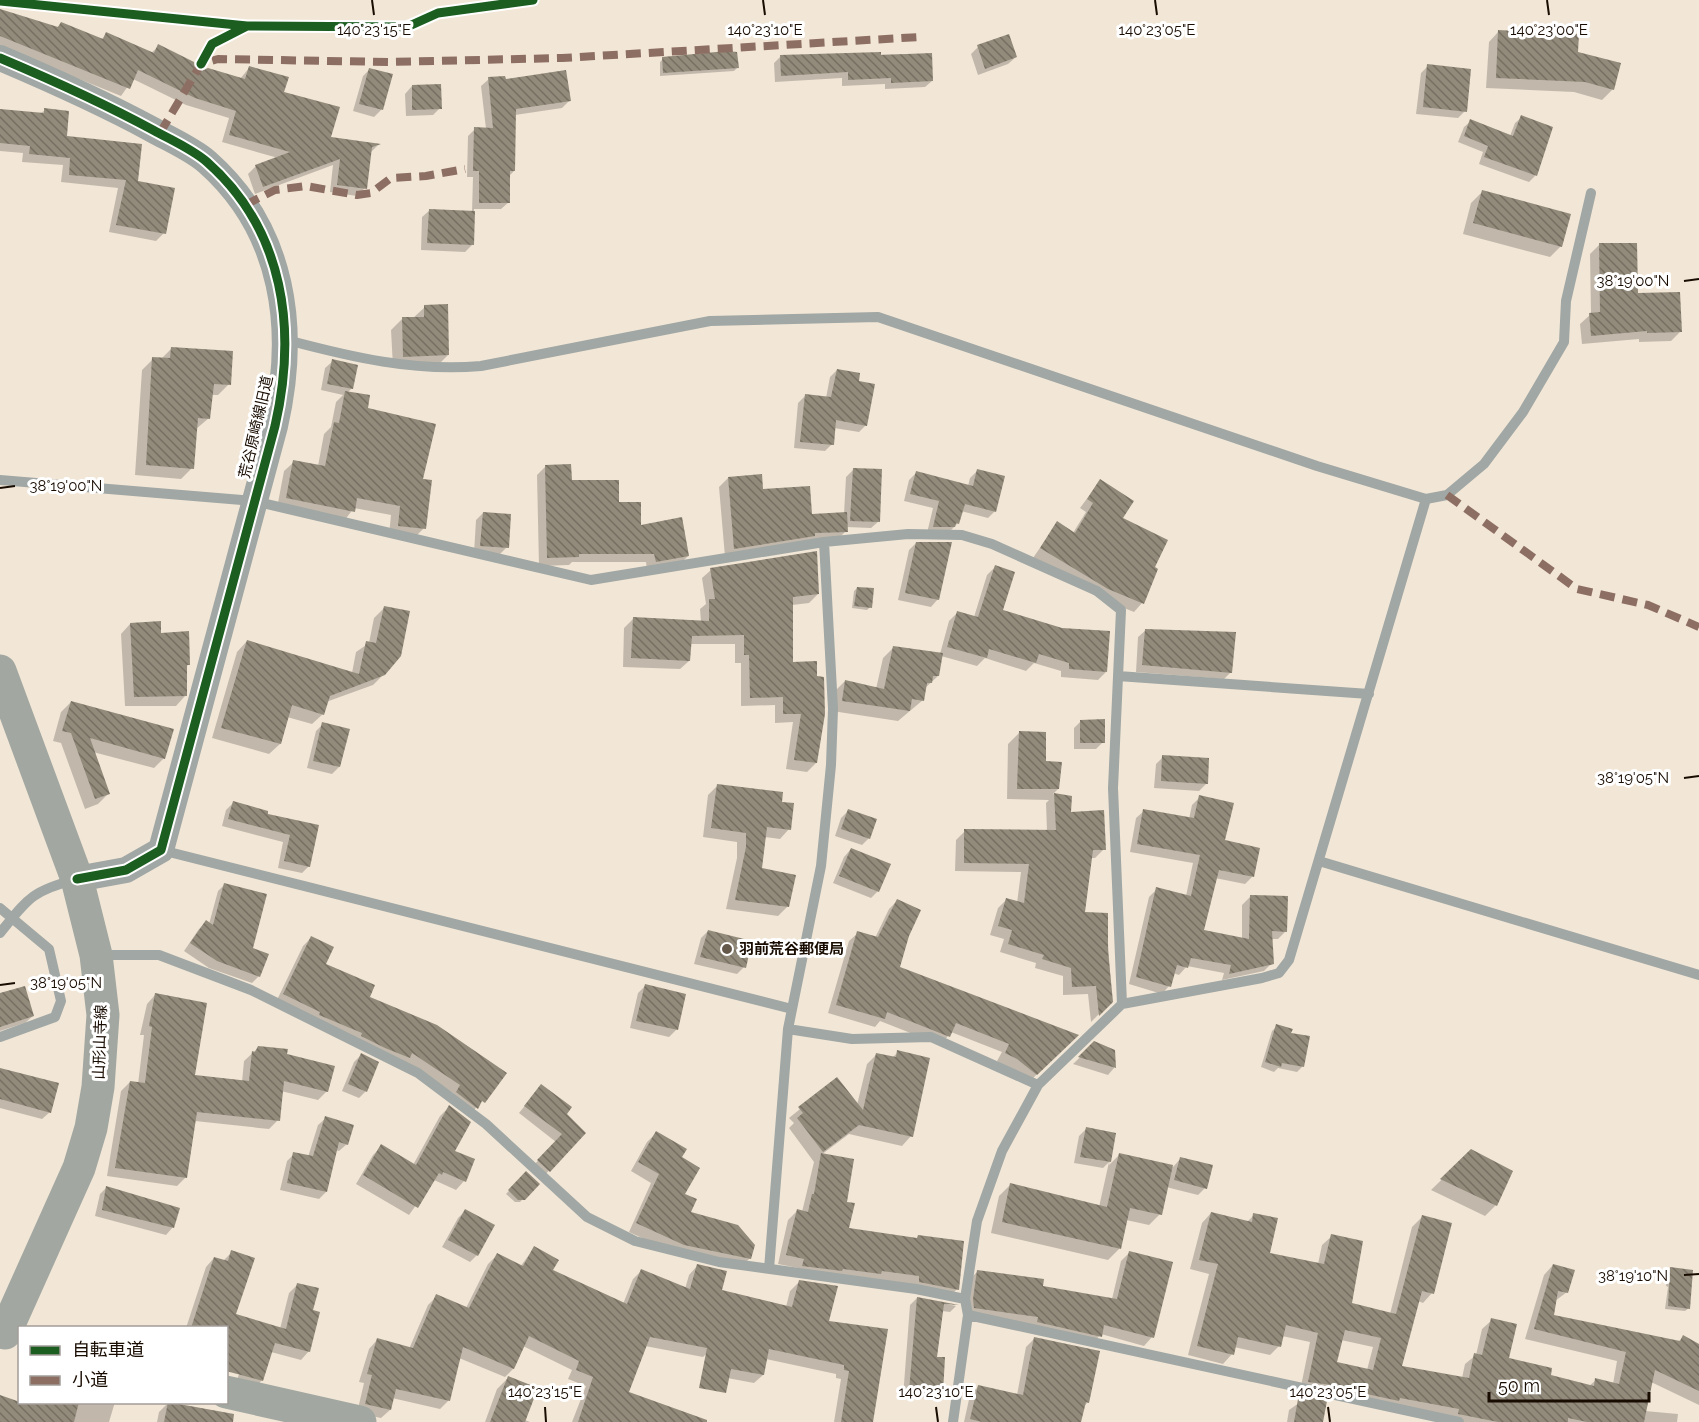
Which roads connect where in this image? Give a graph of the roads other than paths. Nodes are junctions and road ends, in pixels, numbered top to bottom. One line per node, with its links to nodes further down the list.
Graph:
1 (533, 0): 3 (lane)
2 (0, 1): 3 (lane)
3 (247, 26): 5 (lane)
4 (0, 58): 7 (street, 荒谷原崎線旧道)
5 (201, 64)
6 (1591, 193): 9 (lane)
7 (287, 340): 9 (lane); 10 (street, 荒谷原崎線旧道)
8 (0, 480): 10 (lane)
9 (1426, 499): 14 (lane)
10 (254, 501): 11 (lane); 15 (street, 荒谷原崎線旧道)
11 (824, 542): 13 (lane); 24 (lane)
12 (0, 671): 17 (main road, 山形山寺線)
13 (1118, 676): 14 (lane); 23 (lane)
14 (1369, 693): 16 (lane)
15 (160, 850): 17 (street); 24 (lane)
16 (1319, 861): 22 (lane); 23 (lane)
17 (77, 879): 19 (lane); 21 (main road, 山形山寺線)
18 (0, 908): 19 (lane)
19 (11, 920): 20 (lane); 26 (lane)
20 (0, 933)
21 (96, 955): 28 (lane); 31 (main road, 山形山寺線)
22 (1699, 975)
23 (1122, 1004): 27 (lane)
24 (792, 1008): 25 (lane)
25 (788, 1029): 27 (lane); 28 (lane)
26 (0, 1037)
27 (1038, 1085): 29 (lane)
28 (769, 1269): 29 (lane)
29 (965, 1299): 30 (lane)
30 (968, 1316): 34 (lane); 35 (lane)
31 (8, 1333)
32 (228, 1392): 33 (main road)
33 (360, 1422)
34 (953, 1422)
35 (1459, 1422)

